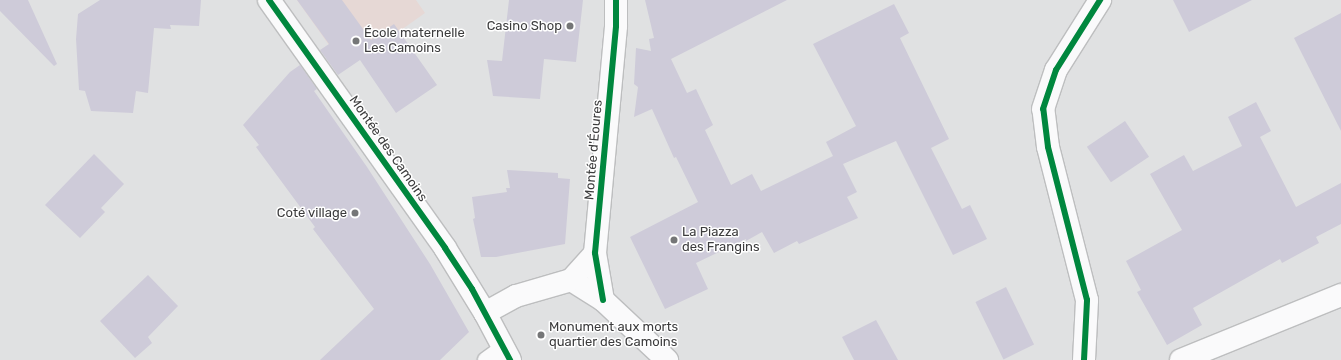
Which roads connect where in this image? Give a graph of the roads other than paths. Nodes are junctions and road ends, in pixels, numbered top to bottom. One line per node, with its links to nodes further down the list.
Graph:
1 (269, 0): 8 (street, Montée des Camoins)
2 (616, 0): 4 (street, Montée d'Éoures)
3 (1100, 0): 12 (street)
4 (594, 253): 5 (street); 7 (street, Montée d'Éoures)
5 (571, 280): 7 (street); 8 (street)
6 (1341, 296): 13 (street)
7 (603, 300): 11 (street)
8 (485, 313): 9 (street, Montée des Camoins)
9 (507, 353): 10 (lane)
10 (486, 360)
11 (667, 360)
12 (1084, 360)
13 (1181, 360)

